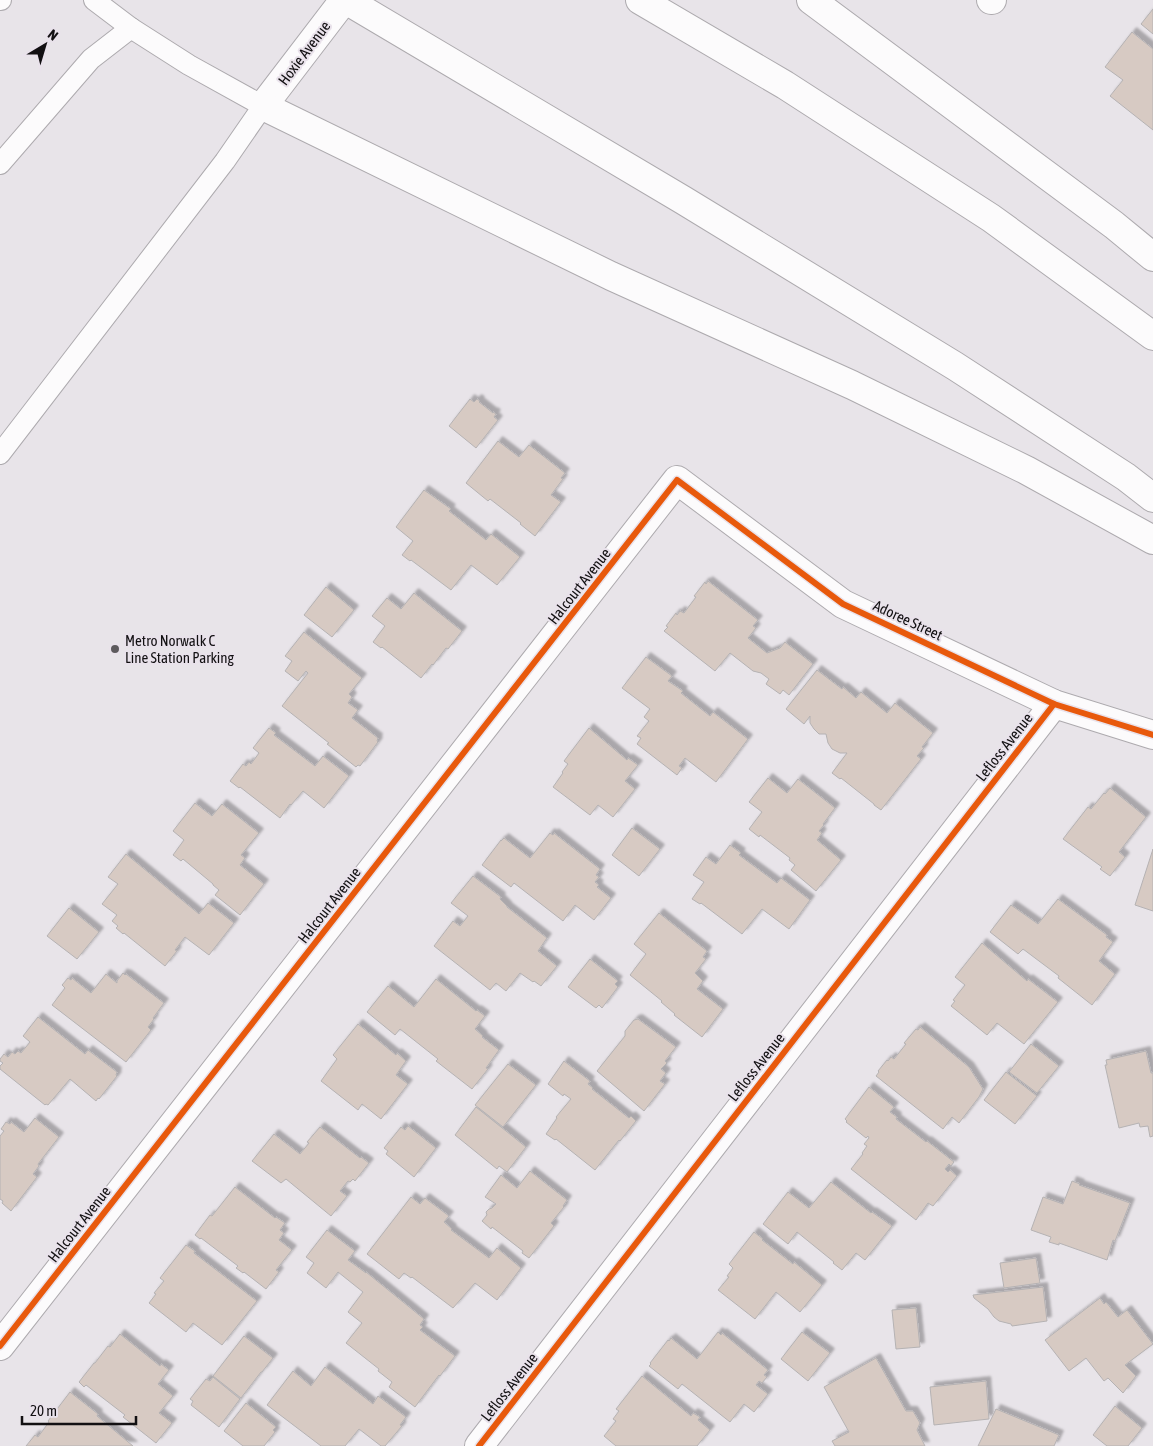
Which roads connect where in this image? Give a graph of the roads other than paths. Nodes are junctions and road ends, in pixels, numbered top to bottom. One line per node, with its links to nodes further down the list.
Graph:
1 (94, 0): 5 (lane)
2 (345, 0): 6 (main road, Hoxie Avenue); 12 (main road)
3 (640, 0): 9 (main road)
4 (811, 0): 8 (main road)
5 (131, 28): 6 (lane); 7 (lane)
6 (263, 106): 10 (lane); 13 (main road)
7 (0, 164)
8 (1153, 258)
9 (1153, 336)
10 (0, 454)
11 (678, 480): 14 (main road, Adoree Street); 16 (main road, Halcourt Avenue)
12 (1153, 498)
13 (1153, 540)
14 (1054, 704): 15 (main road, Adoree Street); 17 (main road, Lefloss Avenue)
15 (1153, 735)
16 (0, 1346)
17 (479, 1446)

